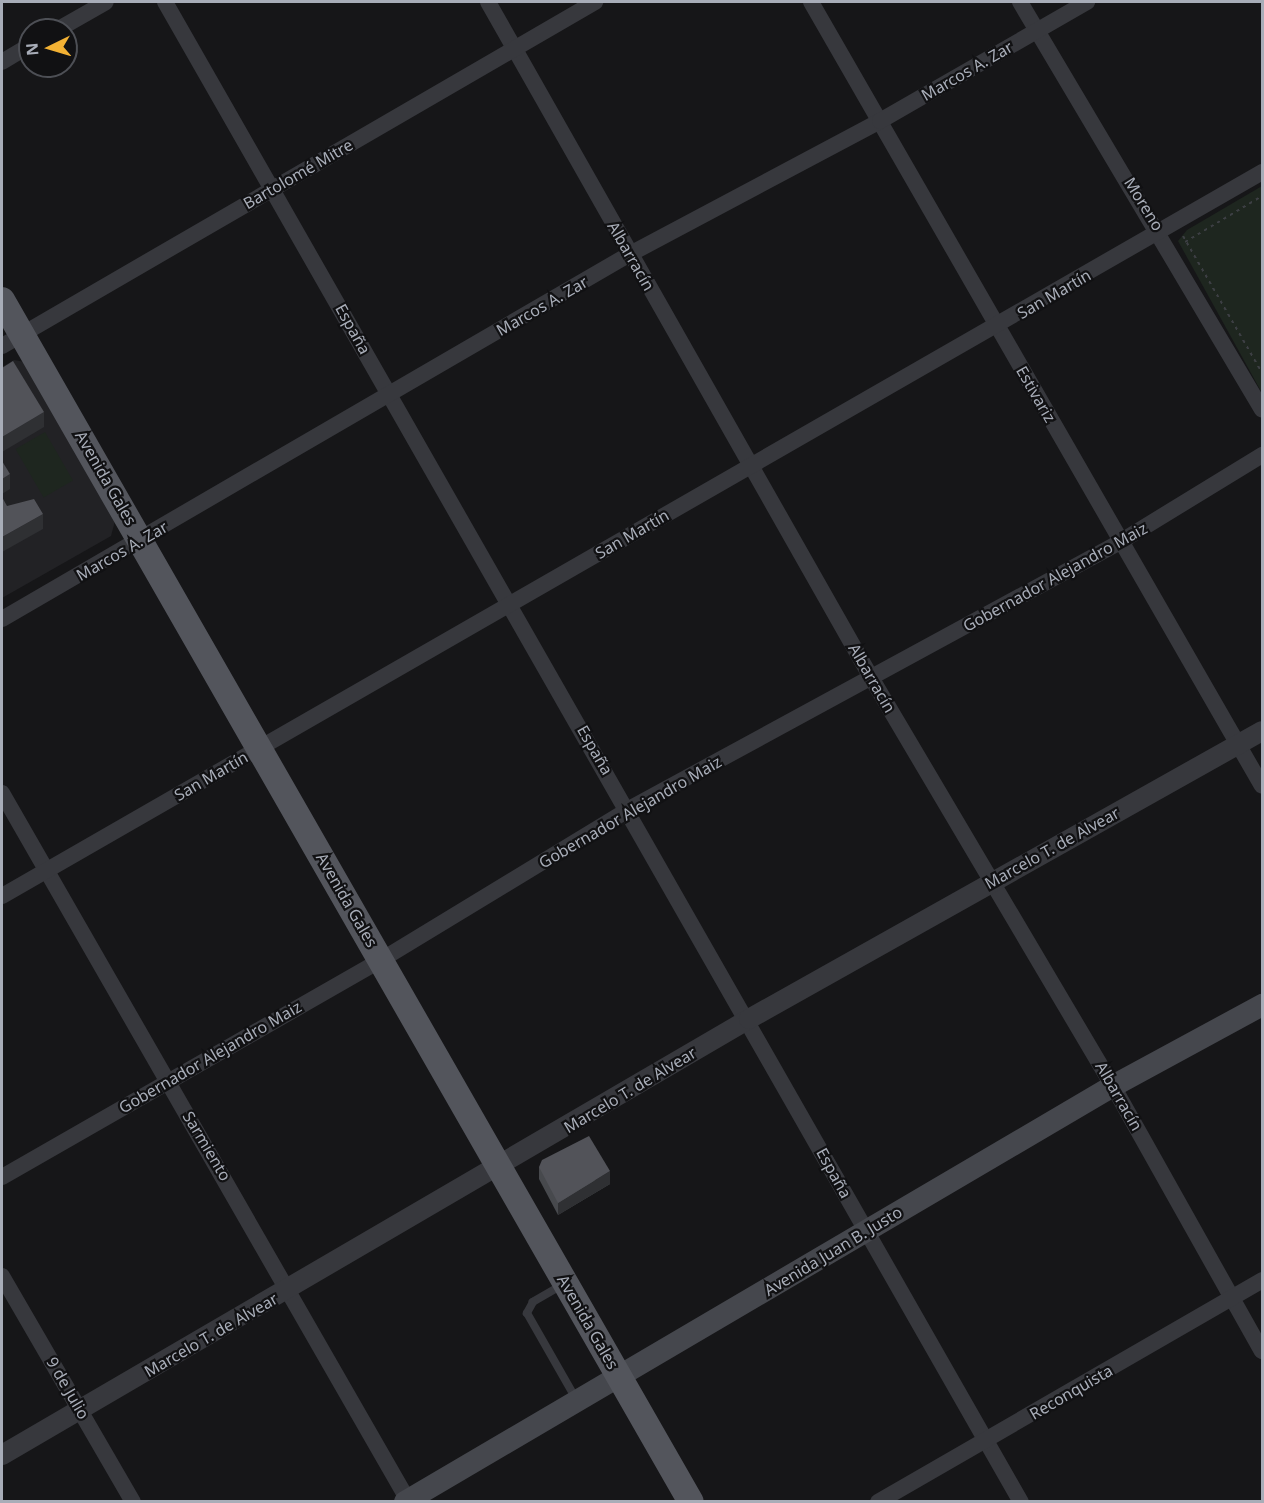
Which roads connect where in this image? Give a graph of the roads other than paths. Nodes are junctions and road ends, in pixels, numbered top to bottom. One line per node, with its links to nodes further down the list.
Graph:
1 (106, 2): 8 (street)
2 (165, 2): 15 (street, España)
3 (488, 2): 10 (street, Albarracín)
4 (595, 2): 10 (street, Bartolomé Mitre)
5 (811, 2): 13 (street, Estivariz)
6 (1020, 2): 9 (street, Moreno)
7 (1087, 2): 9 (street, Marcos A. Zar)
8 (78, 18)
9 (1037, 31): 13 (street, Marcos A. Zar); 16 (street, Moreno)
10 (514, 50): 15 (street, Bartolomé Mitre); 17 (street, Albarracín)
11 (18, 52): 12 (street)
12 (2, 62)
13 (880, 122): 17 (street, Marcos A. Zar); 19 (street, Estivariz)
14 (1263, 172): 16 (street, San Martín)
15 (274, 188): 20 (street, Bartolomé Mitre); 21 (street, España)
16 (1168, 227): 19 (street, San Martín); 22 (street, Moreno)
17 (630, 254): 21 (street, Marcos A. Zar); 24 (street, Albarracín)
18 (2, 300): 20 (main road, Avenida Gales)
19 (998, 327): 24 (street, San Martín); 26 (street, Estivariz)
20 (12, 340): 25 (main road, Avenida Gales)
21 (390, 394): 25 (street, Marcos A. Zar); 27 (street, España)
22 (1263, 409)
23 (1263, 455): 26 (street, Gobernador Alejandro Maiz)
24 (753, 466): 27 (street, San Martín); 29 (street, Albarracín)
25 (142, 541): 28 (street, Marcos A. Zar); 32 (main road, Avenida Gales)
26 (1120, 542): 29 (street, Gobernador Alejandro Maiz); 31 (street, Estivariz)
27 (511, 603): 32 (street, San Martín); 35 (street, España)
28 (2, 619)
29 (872, 679): 35 (street, Gobernador Alejandro Maiz); 37 (street, Albarracín)
30 (1263, 731): 31 (street, Marcelo T. de Alvear)
31 (1239, 744): 33 (street, Estivariz); 37 (street, Marcelo T. de Alvear)
32 (260, 748): 36 (street, San Martín); 39 (main road, Avenida Gales)
33 (1263, 786)
34 (2, 793): 36 (street, Sarmiento)
35 (629, 809): 39 (street, Gobernador Alejandro Maiz); 41 (street, España)
36 (45, 871): 38 (street, San Martín); 42 (street, Sarmiento)
37 (992, 882): 41 (street, Marcelo T. de Alvear); 43 (street, Albarracín)
38 (2, 896)
39 (381, 960): 42 (street, Gobernador Alejandro Maiz); 44 (main road, Avenida Gales)
40 (1263, 1005): 43 (main road, Avenida Juan B. Justo)
41 (749, 1019): 44 (street, Marcelo T. de Alvear); 46 (street, España)
42 (167, 1080): 45 (street, Gobernador Alejandro Maiz); 50 (street, Sarmiento)
43 (1113, 1086): 46 (main road, Avenida Juan B. Justo); 51 (street, Albarracín)
44 (499, 1168): 49 (main road, Avenida Gales); 50 (street, Marcelo T. de Alvear)
45 (2, 1177)
46 (866, 1231): 53 (main road, Avenida Juan B. Justo); 56 (street, España)
47 (2, 1276): 55 (street, 9 de Julio)
48 (1263, 1280): 51 (street, Reconquista)
49 (566, 1283): 53 (main road, Avenida Gales); 54 (lane)
50 (291, 1289): 55 (street, Marcelo T. de Alvear); 58 (street, Sarmiento)
51 (1232, 1297): 52 (street, Albarracín); 56 (street, Reconquista)
52 (1263, 1351)
53 (620, 1378): 54 (main road, Avenida Juan B. Justo); 60 (main road, Avenida Gales)
54 (577, 1402): 58 (main road, Avenida Juan B. Justo)
55 (81, 1411): 57 (street, Marcelo T. de Alvear); 59 (street, 9 de Julio)
56 (986, 1441): 61 (street, Reconquista); 62 (street, España)
57 (2, 1455)
58 (408, 1501)
59 (133, 1502)
60 (691, 1502)
61 (878, 1502)
62 (1021, 1502)

